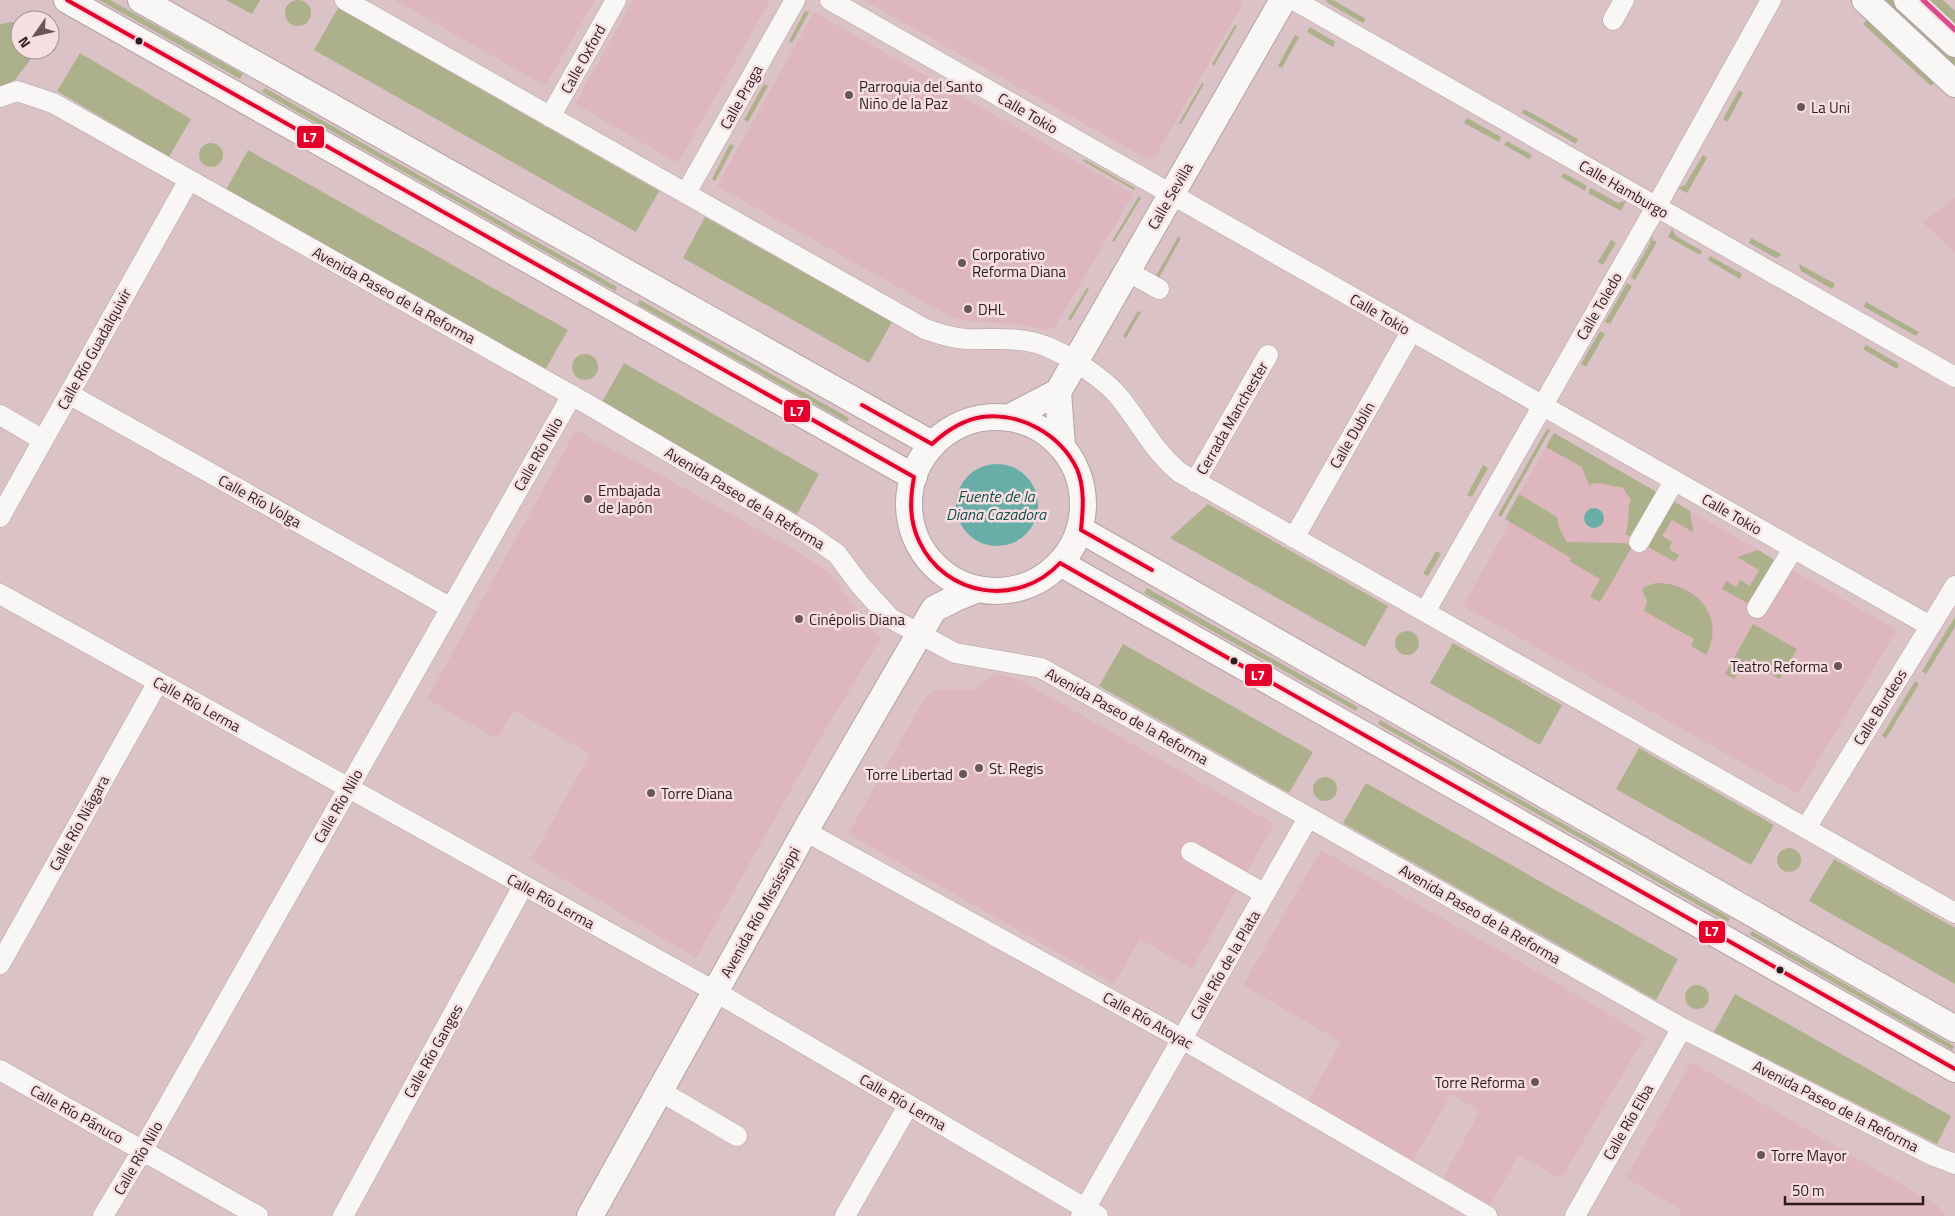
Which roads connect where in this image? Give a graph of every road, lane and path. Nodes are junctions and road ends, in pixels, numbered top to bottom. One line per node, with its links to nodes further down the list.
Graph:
1 (67, 0): 37 (main road)
2 (141, 0): 35 (main road)
3 (345, 0): 17 (street)
4 (616, 0): 17 (street, Calle Oxford)
5 (795, 0): 19 (street, Calle Praga)
6 (830, 0): 20 (street, Calle Tokio)
7 (1283, 0): 20 (main road, Calle Sevilla)
8 (1294, 0): 21 (street, Calle Hamburgo)
9 (1624, 0): 13 (street)
10 (1771, 0): 21 (street, Calle Toledo)
11 (1865, 0): 15 (main road)
12 (1908, 0): 14 (main road)
13 (1613, 20)
14 (1955, 44)
15 (1955, 84)
16 (0, 97): 18 (street, Avenida Paseo de la Reforma)
17 (550, 117): 19 (street)
18 (189, 180): 29 (street, Calle Río Guadalquivir); 30 (street, Avenida Paseo de la Reforma)
19 (686, 193): 26 (street)
20 (1171, 195): 22 (main road, Calle Sevilla); 24 (street, Calle Tokio)
21 (1656, 207): 27 (street, Calle Hamburgo); 31 (street, Calle Toledo)
22 (1127, 271): 23 (street); 26 (main road, Calle Sevilla)
23 (1158, 289)
24 (1411, 332): 31 (street, Calle Tokio); 42 (street, Calle Dublin)
25 (1268, 355): 39 (street, Cerrada Manchester)
26 (1074, 362): 28 (main road, Calle Sevilla); 39 (street)
27 (1955, 377)
28 (1058, 392): 33 (main road); 36 (main road)
29 (69, 394): 34 (street, Calle Río Guadalquivir); 50 (street, Calle Río Volga)
30 (572, 395): 50 (street, Calle Río Nilo); 55 (street, Avenida Paseo de la Reforma)
31 (1542, 406): 38 (street, Calle Tokio); 53 (street, Calle Toledo)
32 (0, 415): 34 (street)
33 (1010, 417): 35 (main road); 36 (main road)
34 (43, 440): 40 (street, Calle Río Guadalquivir)
35 (932, 444): 37 (main road)
36 (1062, 446): 41 (main road)
37 (914, 477): 45 (main road)
38 (1674, 481): 43 (street); 44 (street, Calle Tokio)
39 (1195, 482): 42 (street)
40 (0, 517)
41 (1080, 530): 46 (main road); 68 (main road)
42 (1294, 538): 53 (street)
43 (1639, 542)
44 (1793, 549): 51 (street); 54 (street, Calle Tokio)
45 (929, 558): 48 (main road); 52 (main road, Avenida Río Mississippi)
46 (1060, 563): 48 (main road); 70 (main road)
47 (1955, 586): 54 (street, Calle Burdeos)
48 (978, 589): 52 (main road)
49 (0, 594): 56 (street, Calle Río Lerma)
50 (451, 608): 57 (street, Calle Río Nilo)
51 (1757, 608)
52 (934, 609): 55 (main road, Avenida Río Mississippi)
53 (1425, 612): 59 (street)
54 (1930, 626): 59 (street, Calle Burdeos)
55 (920, 633): 58 (street, Avenida Paseo de la Reforma); 60 (main road, Avenida Río Mississippi)
56 (158, 682): 57 (street, Calle Río Lerma); 65 (street, Calle Río Niágara)
57 (348, 788): 62 (street, Calle Río Lerma); 75 (street, Calle Río Nilo)
58 (1308, 818): 63 (street, Calle Río de la Plata); 67 (street, Avenida Paseo de la Reforma)
59 (1806, 828): 64 (street)
60 (805, 831): 66 (main road, Avenida Río Mississippi); 69 (street, Calle Río Atoyac)
61 (1191, 852): 63 (street)
62 (523, 886): 66 (street, Calle Río Lerma); 80 (street, Calle Río Ganges)
63 (1265, 894): 69 (street, Calle Río de la Plata)
64 (1955, 913)
65 (0, 964)
66 (716, 992): 72 (main road, Avenida Río Mississippi); 73 (street, Calle Río Lerma)
67 (1682, 1028): 76 (street, Avenida Paseo de la Reforma); 84 (street, Calle Río Elba)
68 (1955, 1029)
69 (1182, 1039): 77 (street, Calle Río de la Plata); 83 (street, Calle Río Atoyac)
70 (1955, 1068)
71 (0, 1070): 75 (street, Calle Río Pánuco)
72 (660, 1091): 74 (street); 81 (main road, Avenida Río Mississippi)
73 (908, 1106): 77 (street, Calle Río Lerma); 82 (street)
74 (737, 1136)
75 (142, 1151): 78 (street, Calle Río Nilo); 79 (street, Calle Río Pánuco)
76 (1955, 1164)
77 (1088, 1214)
78 (103, 1216)
79 (258, 1216)
80 (342, 1216)
81 (590, 1216)
82 (845, 1216)
83 (1487, 1216)
84 (1575, 1216)

